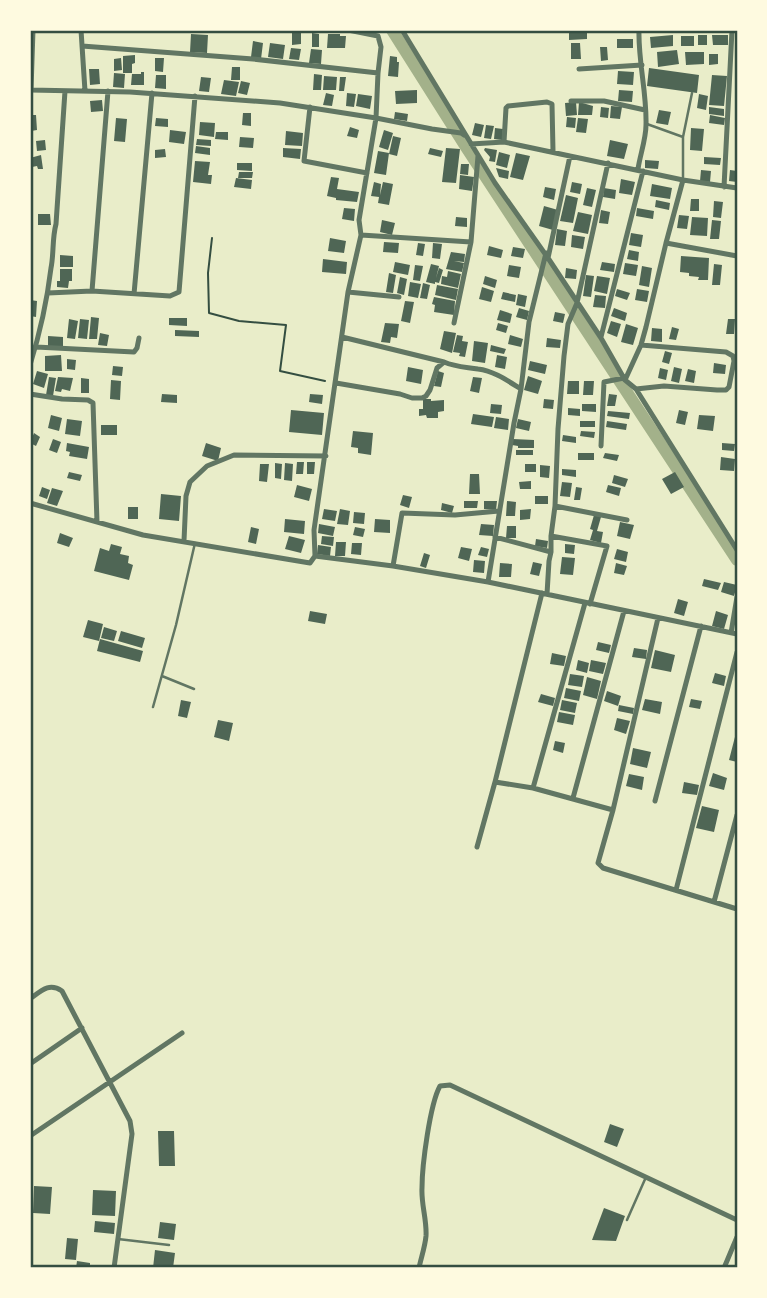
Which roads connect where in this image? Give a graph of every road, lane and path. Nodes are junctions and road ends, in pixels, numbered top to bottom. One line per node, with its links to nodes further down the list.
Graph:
1 (33, 30): 12 (street)
2 (81, 30): 8 (street)
3 (348, 30): 7 (street)
4 (401, 30): 25 (street)
5 (639, 30): 9 (street)
6 (732, 30): 34 (street)
7 (374, 32): 11 (street)
8 (82, 46): 11 (street); 14 (street)
9 (642, 65): 10 (street); 21 (street)
10 (579, 68)
11 (378, 73): 22 (street)
12 (30, 90): 13 (street)
13 (65, 90): 14 (street); 44 (street)
14 (85, 91): 15 (street)
15 (108, 91): 16 (street); 42 (street)
16 (152, 93): 18 (street); 45 (street)
17 (692, 93): 24 (lane)
18 (195, 96): 20 (street); 45 (street)
19 (571, 101): 21 (street)
20 (310, 107): 22 (street); 32 (street)
21 (645, 110): 23 (street)
22 (376, 118): 25 (street); 32 (street)
23 (646, 123): 24 (lane); 31 (street)
24 (683, 137): 33 (lane)
25 (469, 141): 26 (street); 29 (street)
26 (504, 142): 27 (street); 27 (street)
27 (553, 151): 28 (street)
28 (570, 156): 30 (street); 40 (street)
29 (478, 159): 38 (street); 40 (street)
30 (608, 163): 31 (street); 47 (street)
31 (640, 170): 33 (street); 51 (street)
32 (367, 173): 36 (street)
33 (683, 180): 34 (street); 39 (street)
34 (724, 187): 35 (street)
35 (737, 188)
36 (361, 235): 38 (street); 43 (street)
37 (212, 238): 57 (path)
38 (471, 242): 48 (street)
39 (666, 243): 41 (street); 52 (street)
40 (547, 256): 47 (street); 58 (street)
41 (737, 256)
42 (92, 291): 44 (street); 45 (street)
43 (348, 292): 46 (street); 49 (street)
44 (48, 293): 53 (street)
45 (134, 294)
46 (399, 297)
47 (577, 303): 51 (street); 64 (street)
48 (454, 323)
49 (342, 337): 54 (street); 57 (street)
50 (139, 338): 53 (street)
51 (601, 338): 56 (street)
52 (641, 345): 56 (street); 59 (street)
53 (36, 347): 55 (street)
54 (444, 362): 57 (street); 58 (street)
55 (30, 365)
56 (624, 379): 59 (street); 61 (street)
57 (336, 383): 62 (street)
58 (521, 389): 65 (street)
59 (636, 389): 72 (street)
60 (30, 394): 66 (street)
61 (601, 446)
62 (326, 456): 70 (street); 74 (street)
63 (30, 503): 66 (street)
64 (555, 506): 67 (street); 68 (street)
65 (499, 511): 69 (street); 75 (street)
66 (97, 520): 70 (street)
67 (627, 520)
68 (551, 536): 73 (street); 79 (street)
69 (495, 537): 73 (street); 76 (street)
70 (184, 540): 71 (street)
71 (195, 543): 74 (street); 85 (lane)
72 (737, 550)
73 (551, 552): 77 (street)
74 (315, 556): 75 (street)
75 (393, 566): 76 (street)
76 (488, 582): 77 (street)
77 (545, 594): 79 (street); 88 (street)
78 (737, 597): 83 (street)
79 (587, 603): 80 (street); 89 (street)
80 (624, 611): 81 (street); 90 (street)
81 (658, 618): 82 (street); 92 (street)
82 (701, 626): 83 (street); 91 (street)
83 (734, 634)
84 (737, 652): 95 (street)
85 (162, 676): 86 (lane); 87 (lane)
86 (194, 689)
87 (153, 707)
88 (495, 782): 89 (street); 94 (street)
89 (533, 788): 90 (street)
90 (573, 798): 92 (street)
91 (655, 801)
92 (613, 810): 95 (street)
93 (737, 815): 96 (street)
94 (477, 847)
95 (676, 890): 96 (street)
96 (714, 902): 97 (street)
97 (737, 909)
98 (30, 999): 99 (street)
99 (82, 1028): 101 (street); 102 (street)
100 (182, 1033): 102 (street)
101 (30, 1064)
102 (110, 1083): 103 (street); 108 (street)
103 (30, 1136)
104 (646, 1177): 105 (lane); 106 (street); 111 (street)
105 (627, 1220)
106 (737, 1220)
107 (737, 1237): 112 (street)
108 (118, 1239): 109 (lane); 110 (street)
109 (169, 1245)
110 (114, 1268)
111 (419, 1268)
112 (724, 1268)

